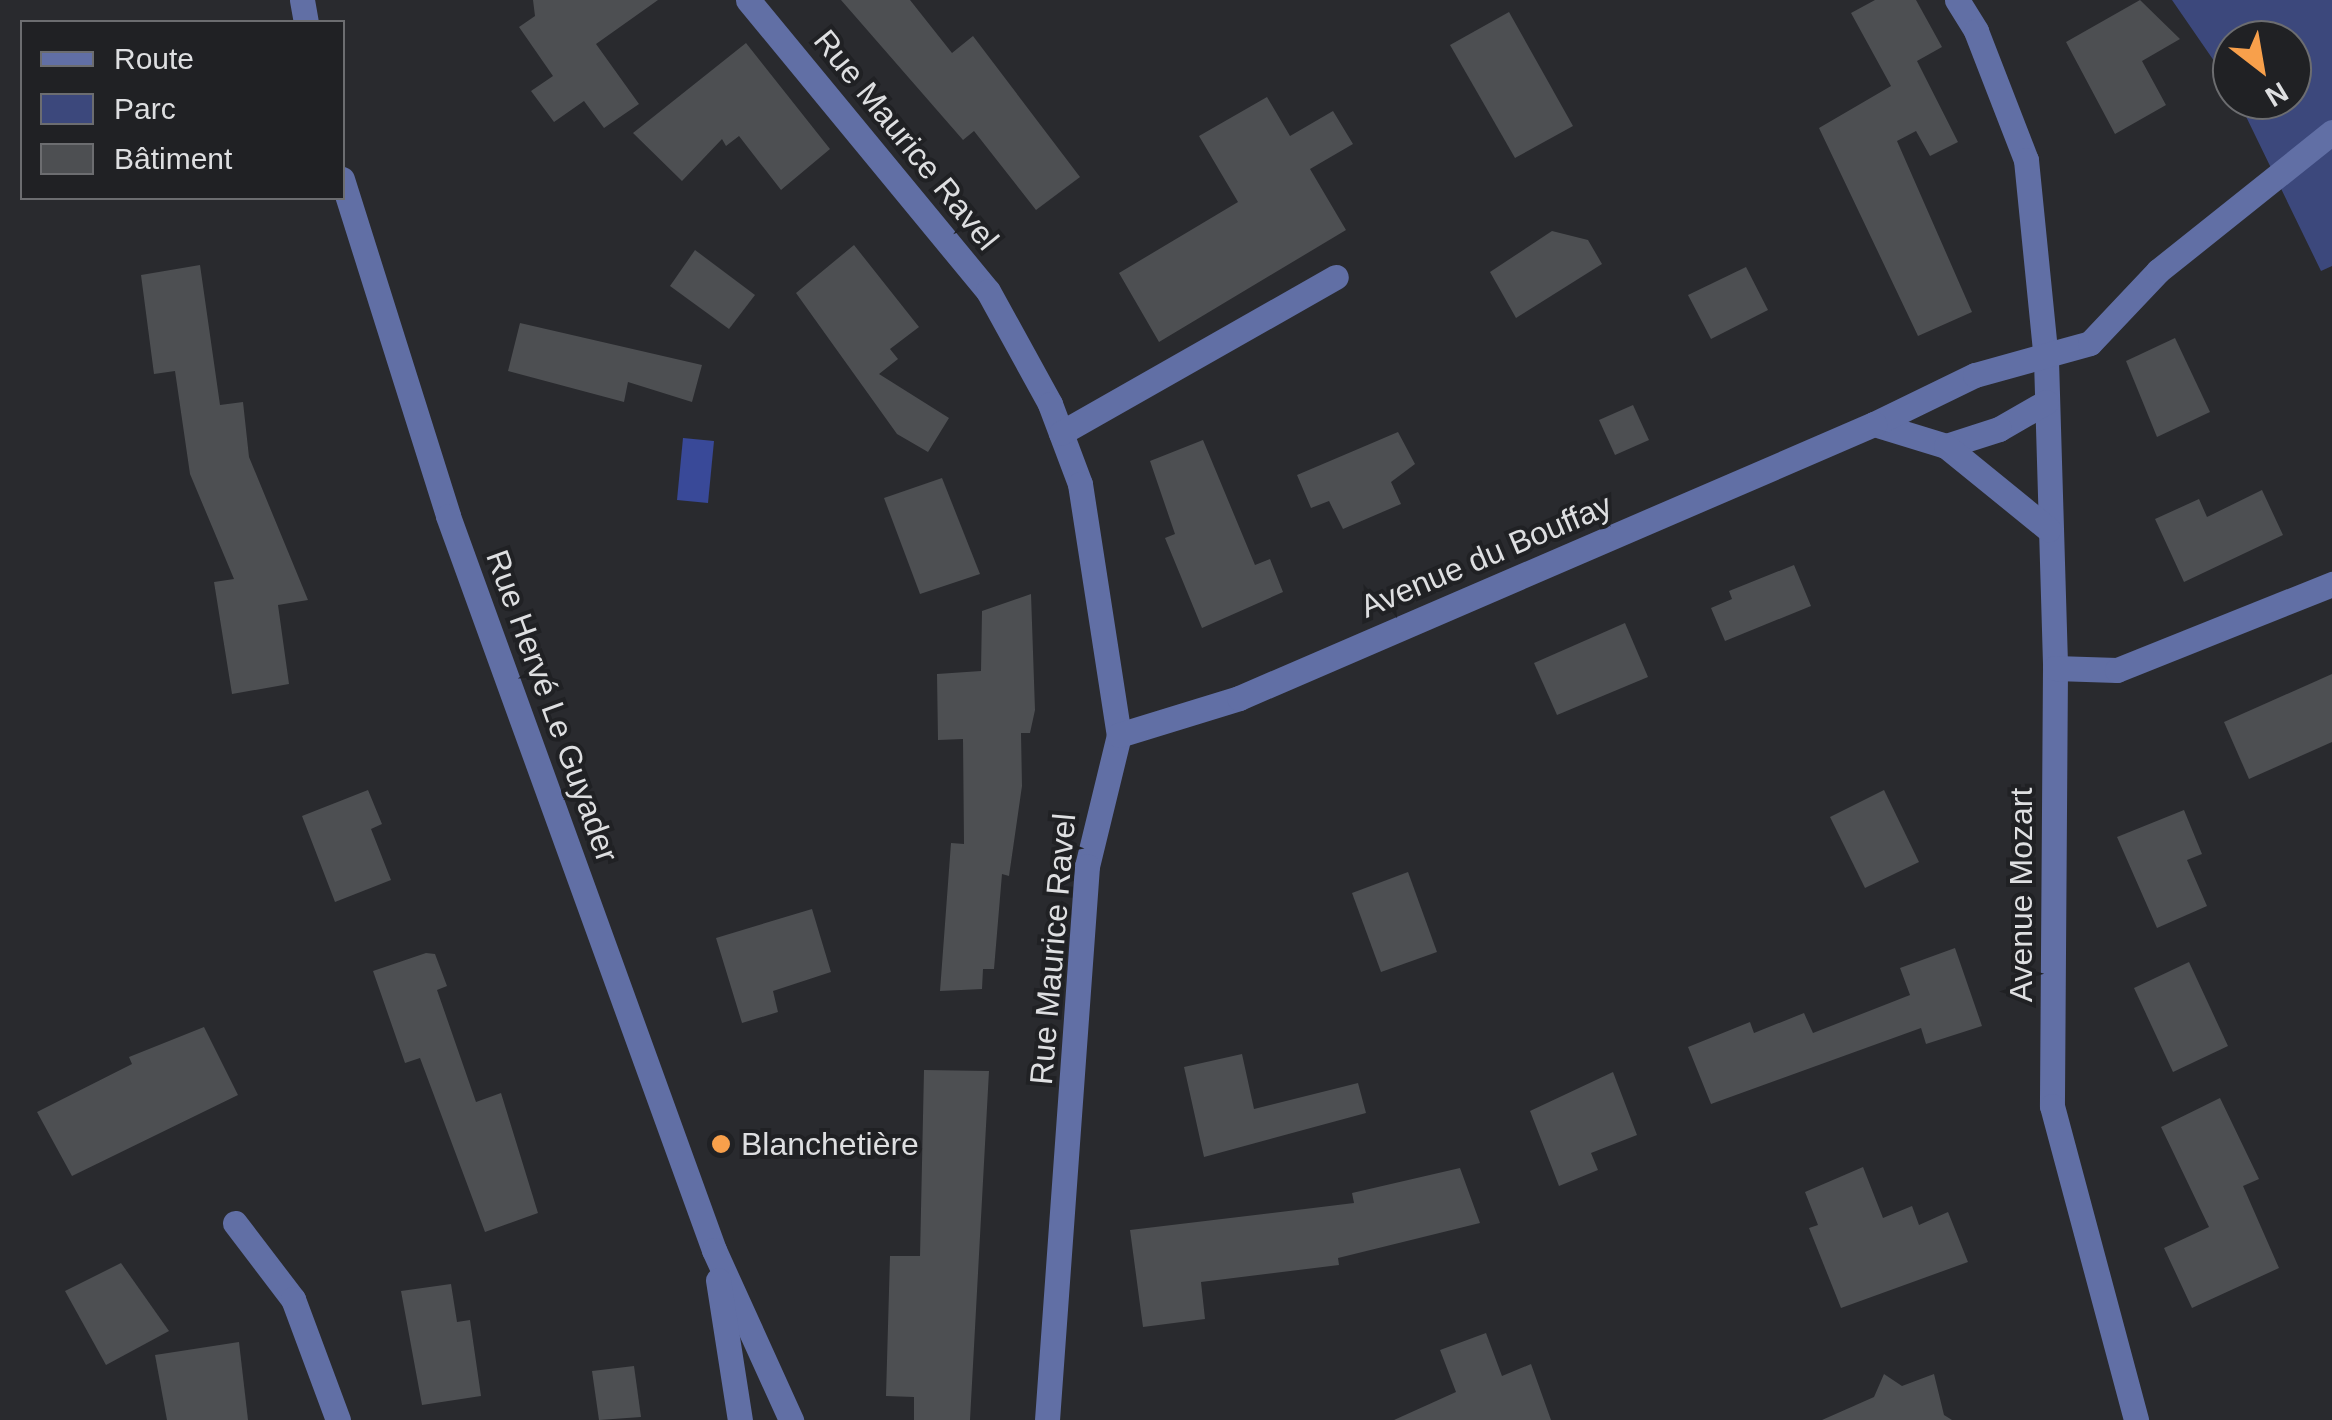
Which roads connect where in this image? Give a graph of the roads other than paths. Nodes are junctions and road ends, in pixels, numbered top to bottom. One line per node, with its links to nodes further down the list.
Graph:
1 (748, 0): 9 (street, Rue Maurice Ravel)
2 (1957, 0): 6 (street, Avenue Mozart)
3 (2332, 132): 6 (street, Avenue du Bouffay)
4 (345, 189): 16 (street, Rue Hervé Le Guyader)
5 (1336, 277): 9 (street)
6 (2046, 360): 7 (street, Avenue Mozart); 8 (street, Avenue du Bouffay)
7 (2046, 402): 10 (street); 11 (street, Avenue Mozart)
8 (1874, 424): 10 (street); 14 (street, Avenue du Bouffay)
9 (1061, 432): 14 (street, Rue Maurice Ravel)
10 (1946, 446): 11 (street)
11 (2048, 529): 13 (street, Avenue Mozart)
12 (2332, 584): 13 (street)
13 (2055, 668): 21 (street, Avenue Mozart)
14 (1119, 736): 20 (street, Rue Maurice Ravel)
15 (235, 1223): 17 (street)
16 (714, 1250): 18 (street, Rue Hervé Le Guyader); 19 (street, Rue Hervé Le Guyader)
17 (338, 1420)
18 (740, 1420)
19 (791, 1420)
20 (1047, 1420)
21 (2136, 1420)

